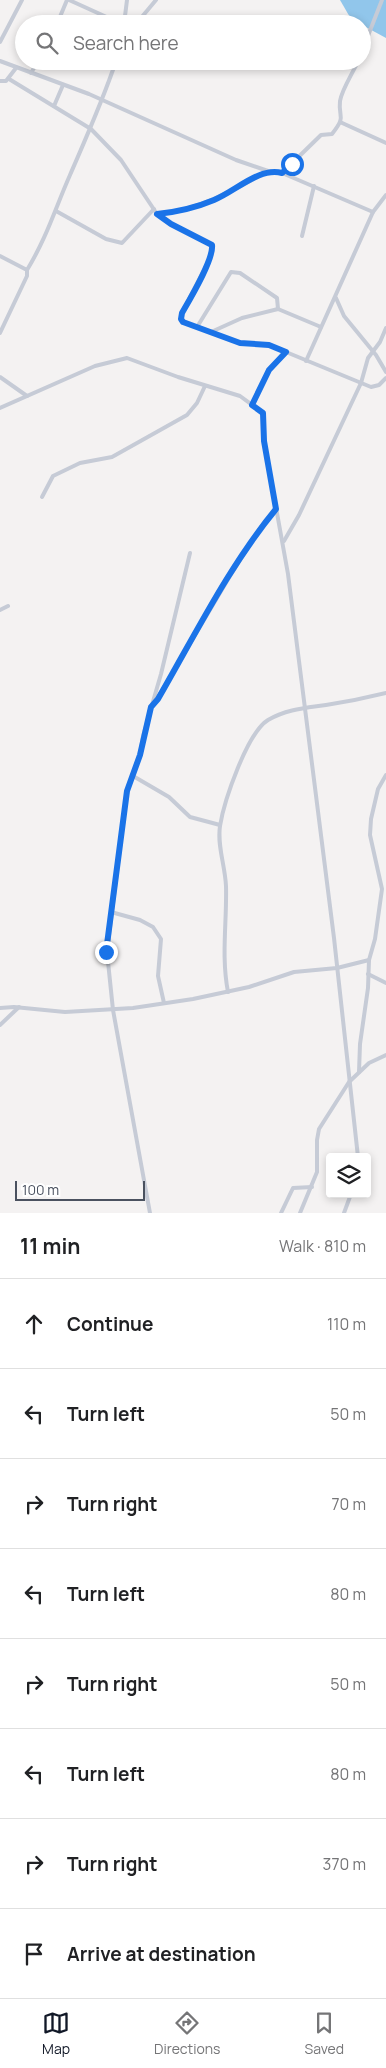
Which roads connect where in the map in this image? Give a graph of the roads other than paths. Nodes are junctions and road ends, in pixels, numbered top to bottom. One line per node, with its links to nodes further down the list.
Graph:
1 (22, 0): 11 (lane)
2 (68, 0): 6 (lane); 7 (lane)
3 (128, 0): 8 (lane)
4 (156, 0): 9 (lane)
5 (382, 0): 10 (lane)
6 (61, 15)
7 (102, 15)
8 (125, 15)
9 (144, 15)
10 (371, 28)
11 (0, 42)
12 (0, 61): 13 (lane)
13 (15, 68)
14 (15, 70): 20 (lane)
15 (22, 70): 19 (lane)
16 (33, 70): 19 (lane)
17 (113, 70): 23 (lane)
18 (354, 70): 25 (lane)
19 (31, 73): 22 (lane)
20 (9, 79): 21 (lane); 24 (lane)
21 (0, 81)
22 (63, 85): 23 (lane); 24 (lane)
23 (101, 101): 26 (lane); 28 (lane)
24 (54, 106): 26 (lane)
25 (340, 122): 27 (lane); 29 (lane)
26 (91, 129): 32 (lane); 33 (lane)
27 (386, 142)
28 (268, 171): 29 (lane); 35 (lane)
29 (282, 173): 30 (lane)
30 (314, 186): 34 (lane); 36 (lane)
31 (386, 195): 34 (lane)
32 (154, 209): 33 (lane); 35 (lane)
33 (56, 211): 38 (lane)
34 (373, 212): 39 (lane)
35 (157, 214): 41 (lane)
36 (302, 236)
37 (0, 256): 38 (lane)
38 (27, 270): 45 (lane)
39 (335, 297): 42 (lane); 46 (lane)
40 (278, 309): 41 (lane); 42 (lane); 44 (lane)
41 (197, 327): 44 (lane)
42 (321, 327): 48 (lane)
43 (386, 328): 46 (lane)
44 (211, 332): 47 (lane)
45 (0, 333)
46 (373, 351): 49 (lane); 52 (lane)
47 (286, 352): 48 (lane); 55 (lane)
48 (306, 361): 52 (lane)
49 (386, 372)
50 (0, 377): 54 (lane)
51 (386, 378): 52 (lane)
52 (361, 383): 59 (lane)
53 (205, 386): 54 (lane); 55 (lane); 57 (lane)
54 (27, 396): 56 (lane)
55 (252, 405): 58 (lane)
56 (0, 408)
57 (42, 497)
58 (276, 509): 59 (lane); 64 (lane)
59 (284, 541): 65 (lane)
60 (190, 553): 64 (lane)
61 (8, 606): 62 (lane)
62 (0, 610)
63 (386, 693): 65 (lane)
64 (151, 707): 67 (lane)
65 (304, 707): 68 (lane); 71 (lane)
66 (386, 775): 70 (lane)
67 (133, 776): 68 (lane); 69 (lane)
68 (220, 825): 74 (lane)
69 (111, 912): 75 (lane); 78 (lane)
70 (369, 960): 71 (lane); 72 (lane)
71 (337, 968): 74 (lane); 82 (lane)
72 (368, 974): 73 (lane); 81 (lane)
73 (386, 983)
74 (228, 992): 75 (lane)
75 (164, 1003): 78 (lane)
76 (18, 1007): 77 (lane); 78 (lane); 79 (lane)
77 (0, 1008)
78 (113, 1010): 86 (lane)
79 (0, 1025)
80 (386, 1055): 81 (lane)
81 (359, 1072): 82 (lane)
82 (350, 1082): 83 (lane); 84 (lane)
83 (358, 1153)
84 (312, 1186): 87 (lane); 88 (lane)
85 (350, 1198): 89 (lane)
86 (150, 1213)
87 (281, 1213)
88 (300, 1213)
89 (344, 1213)

